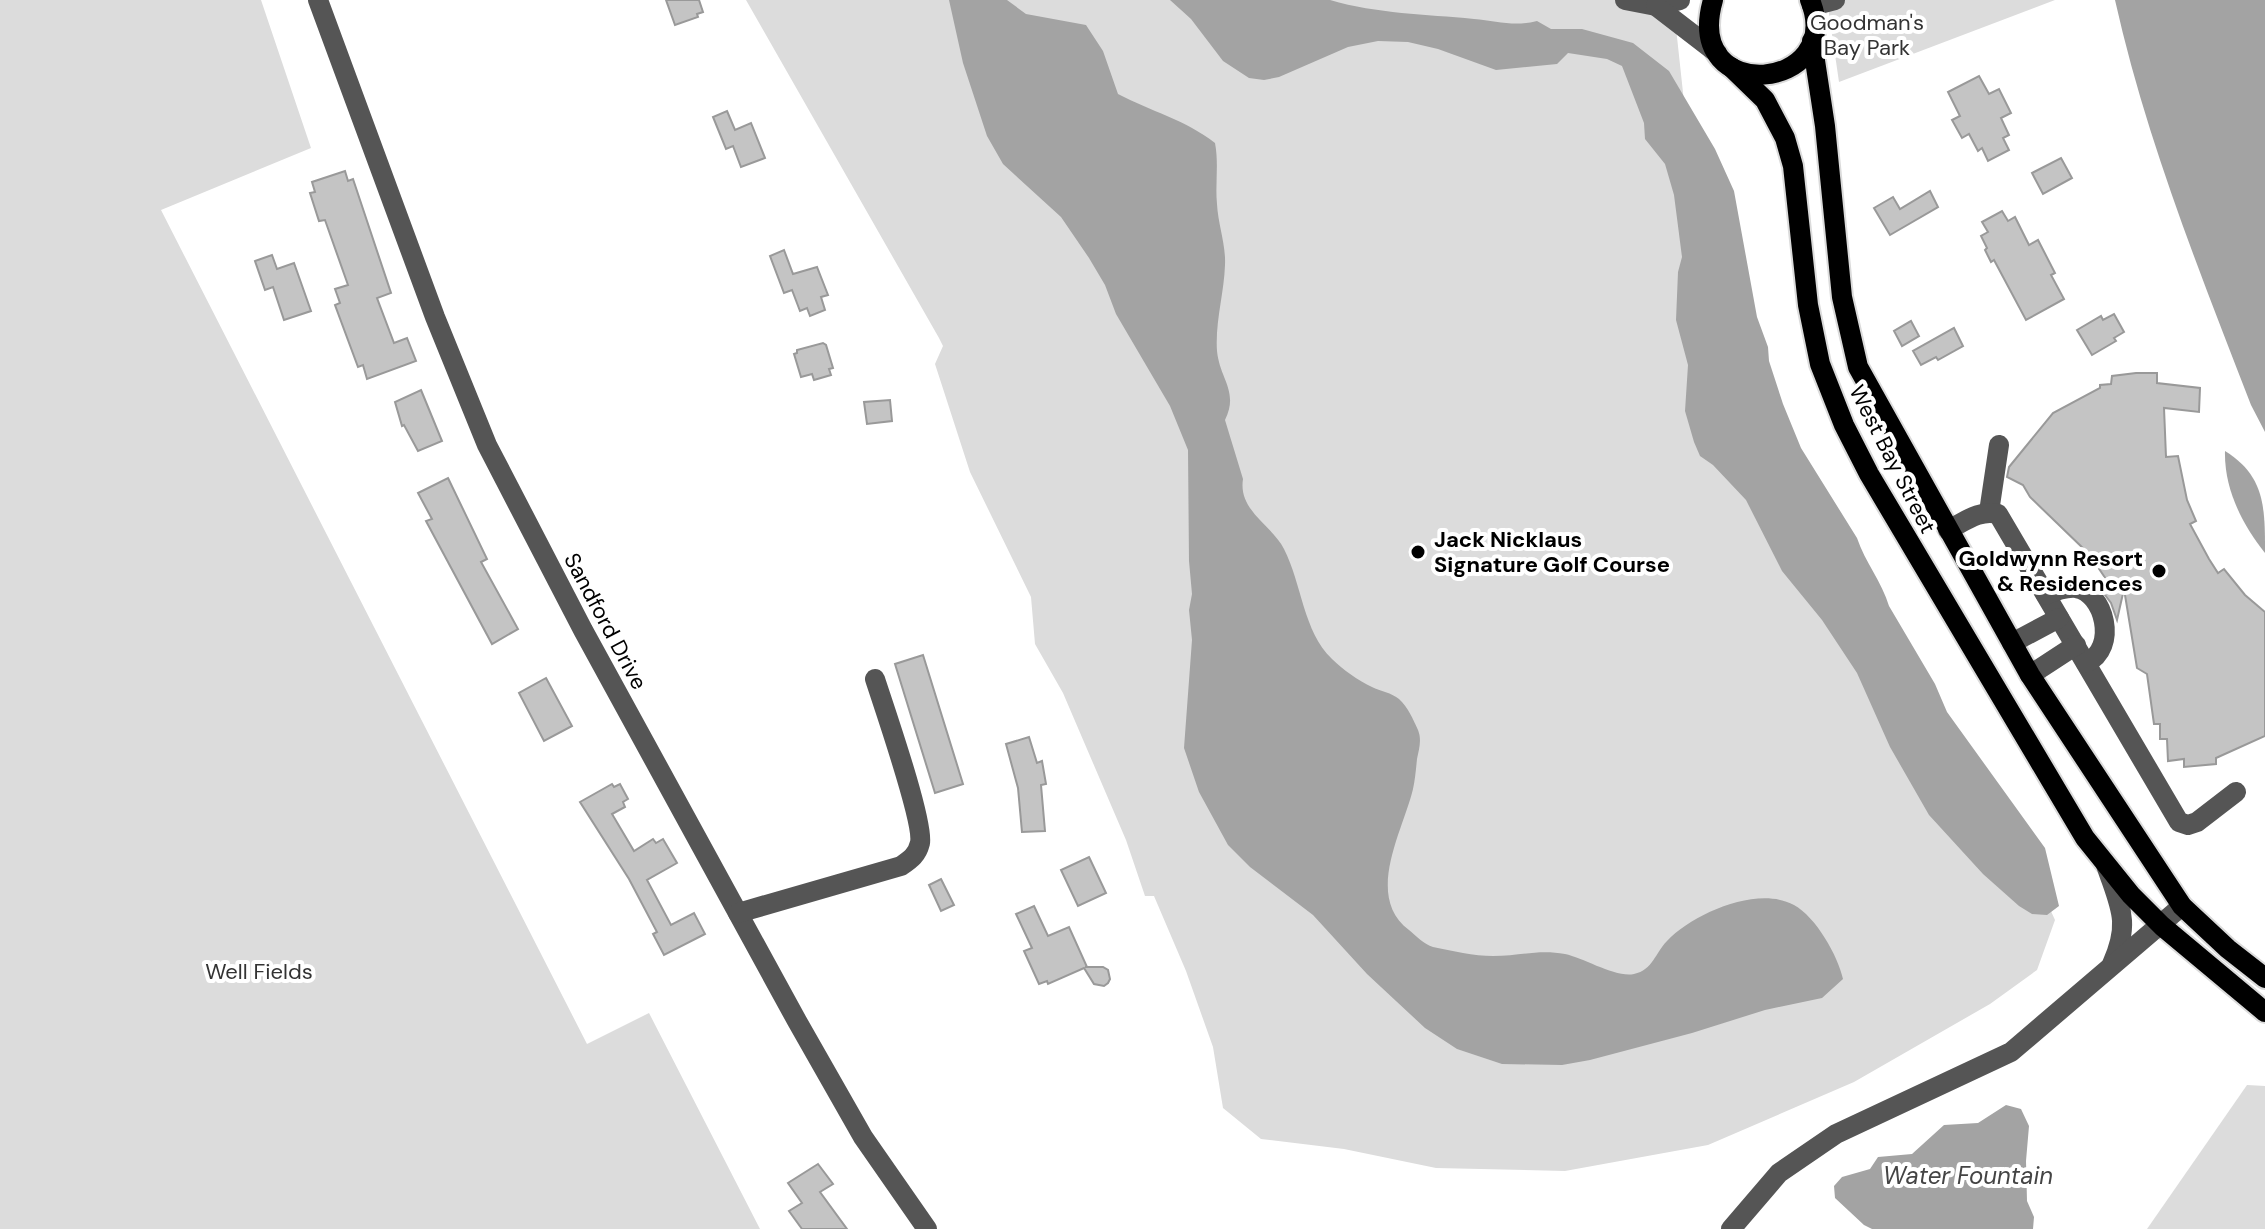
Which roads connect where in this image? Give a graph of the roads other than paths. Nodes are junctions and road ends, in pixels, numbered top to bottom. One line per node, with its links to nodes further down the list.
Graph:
1 (318, 0): 22 (street, Sandford Drive)
2 (1625, 0): 7 (street)
3 (1680, 0): 7 (street)
4 (1713, 0): 9 (main road)
5 (1835, 0): 6 (street)
6 (1811, 3): 8 (main road, West Bay Street)
7 (1656, 6): 9 (street)
8 (1812, 41): 9 (main road); 12 (main road, West Bay Street)
9 (1724, 60): 20 (main road, West Bay Street)
10 (1999, 445): 11 (street)
11 (1989, 512): 12 (street); 13 (street)
12 (1948, 530): 15 (main road, West Bay Street)
13 (2046, 595): 14 (street); 16 (street)
14 (2059, 618): 15 (street); 16 (street)
15 (2012, 643): 17 (main road, West Bay Street)
16 (2081, 654): 17 (street); 19 (street)
17 (2030, 675): 21 (main road, West Bay Street)
18 (875, 679): 22 (street)
19 (2236, 792)
20 (2106, 864): 23 (main road, West Bay Street); 24 (street)
21 (2182, 906): 23 (street); 25 (main road, West Bay Street)
22 (738, 913): 27 (street, Sandford Drive)
23 (2162, 926): 24 (street); 26 (main road, West Bay Street)
24 (2111, 968): 28 (street)
25 (2265, 978)
26 (2265, 1012)
27 (927, 1229)
28 (1731, 1229)

